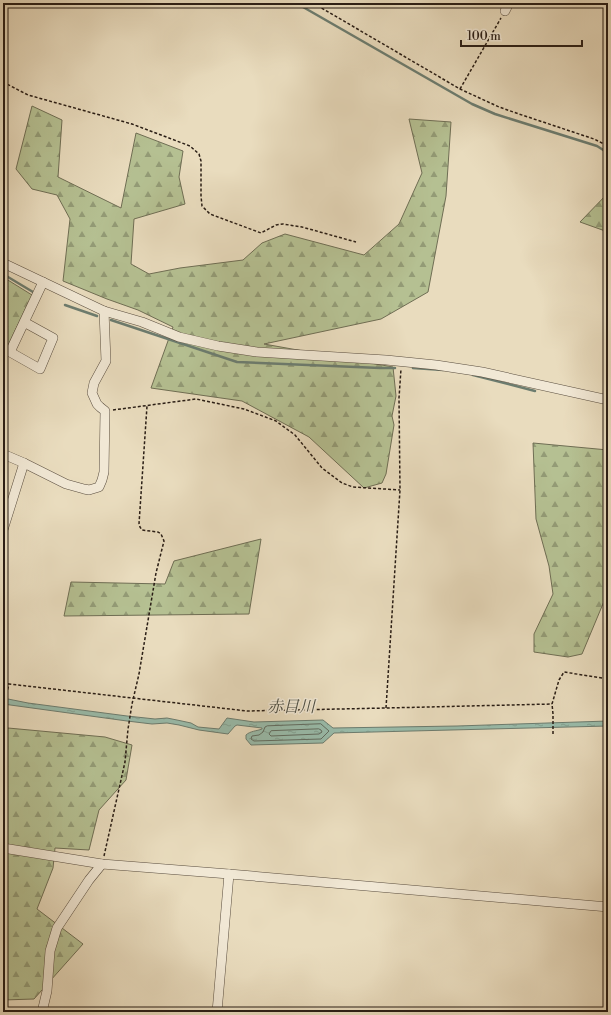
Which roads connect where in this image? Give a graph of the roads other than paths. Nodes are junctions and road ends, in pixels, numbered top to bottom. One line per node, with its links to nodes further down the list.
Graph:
1 (3, 263): 2 (street)
2 (43, 282): 3 (street); 4 (street)
3 (104, 311): 5 (street); 7 (street)
4 (24, 322): 4 (street)
5 (608, 400)
6 (3, 454): 7 (street)
7 (24, 463): 8 (street)
8 (3, 530)
9 (3, 848): 10 (street)
10 (102, 864): 11 (street); 13 (street)
11 (229, 874): 12 (street); 14 (street)
12 (608, 908)
13 (42, 1012)
14 (217, 1012)

